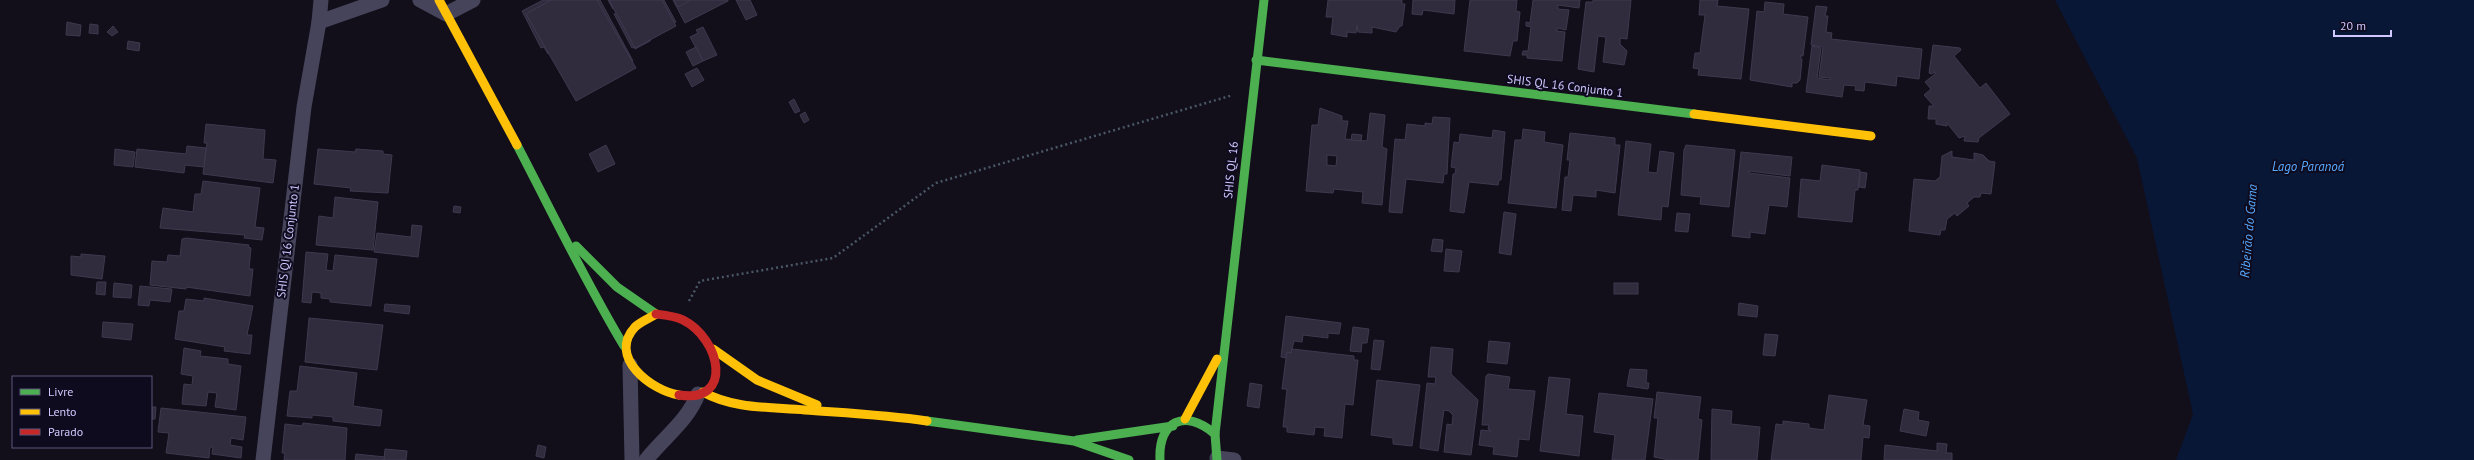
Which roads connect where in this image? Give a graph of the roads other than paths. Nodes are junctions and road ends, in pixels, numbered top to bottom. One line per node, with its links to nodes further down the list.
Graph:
1 (321, 0): 8 (street, SHIS QI 16 Conjunto 1)
2 (382, 0): 8 (street)
3 (420, 0): 7 (street)
4 (439, 0): 7 (street)
5 (473, 0): 7 (street)
6 (1264, 0): 9 (street, SHIS QL 16)
7 (446, 14): 11 (street)
8 (319, 22): 24 (street, SHIS QI 16 Conjunto 1)
9 (1256, 60): 10 (street, SHIS QL 16 Conjunto 1); 13 (street, SHIS QL 16)
10 (1871, 136)
11 (565, 236): 12 (street); 14 (street)
12 (656, 314): 14 (street); 15 (street)
13 (1225, 343): 19 (street, SHIS QL 16); 21 (street, SHIS QL 16)
14 (624, 346): 16 (street)
15 (713, 349): 17 (street); 18 (street)
16 (630, 365): 17 (street); 25 (street)
17 (701, 393): 18 (street); 26 (street)
18 (827, 410): 22 (street)
19 (1185, 420): 20 (street); 21 (street)
20 (1173, 426): 22 (street); 28 (street)
21 (1214, 434): 23 (street, SHIS QL 16)
22 (1074, 440): 27 (street)
23 (1217, 459): 29 (street)
24 (263, 460)
25 (632, 460)
26 (646, 460)
27 (1129, 460)
28 (1160, 460)
29 (1234, 460)

